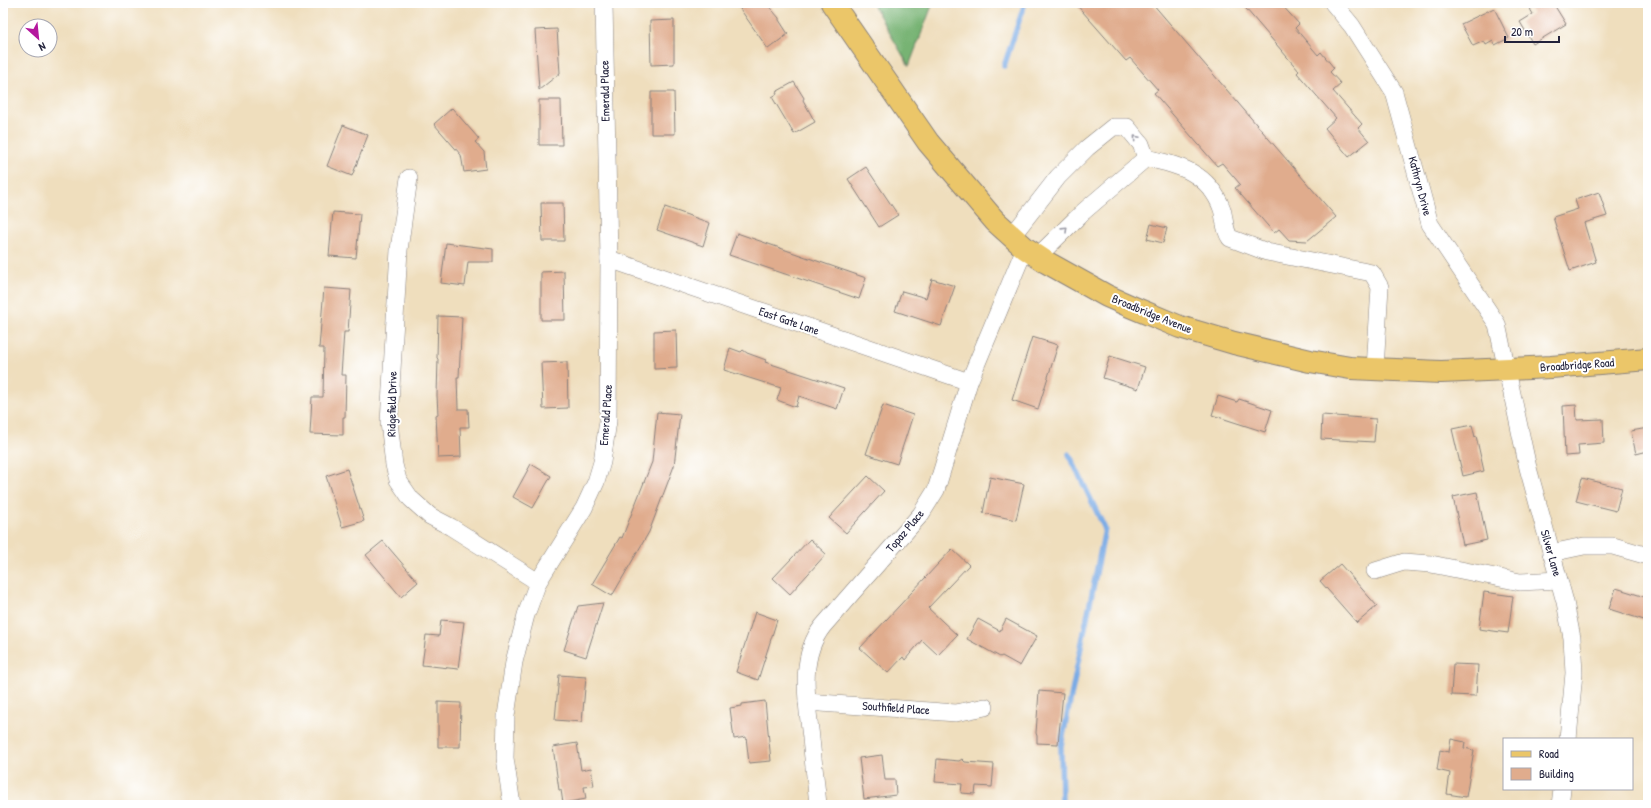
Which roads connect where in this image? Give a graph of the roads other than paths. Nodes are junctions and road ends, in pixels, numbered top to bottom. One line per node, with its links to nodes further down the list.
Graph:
1 (604, 3): 9 (street, Emerald Place)
2 (832, 3): 5 (main road, Broadbridge Avenue)
3 (844, 3): 5 (main road, Broadbridge Avenue)
4 (1333, 3): 12 (street, Kathryn Drive)
5 (885, 80): 8 (main road, Broadbridge Avenue)
6 (1146, 158): 8 (street, one-way to 6); 8 (street, one-way to 8); 11 (street)
7 (409, 178): 18 (street, Ridgefield Drive)
8 (1025, 247): 11 (main road, Broadbridge Avenue); 13 (street, Topaz Place)
9 (609, 259): 13 (street, East Gate Lane); 18 (street, Emerald Place)
10 (1648, 359): 12 (main road, Broadbridge Road)
11 (1374, 369): 12 (main road, Broadbridge Avenue)
12 (1507, 369): 14 (street, Silver Lane)
13 (969, 382): 19 (street, Topaz Place)
14 (1551, 553): 15 (street); 17 (street, Silver Lane)
15 (1648, 556)
16 (1375, 571): 17 (street)
17 (1559, 580): 21 (street, Silver Lane)
18 (538, 582): 23 (street, Emerald Place)
19 (807, 702): 20 (street, Southfield Place); 24 (street, Topaz Place)
20 (985, 707)
21 (1568, 738)
22 (1562, 790): 25 (street)
23 (512, 805)
24 (818, 805)
25 (1560, 805)

